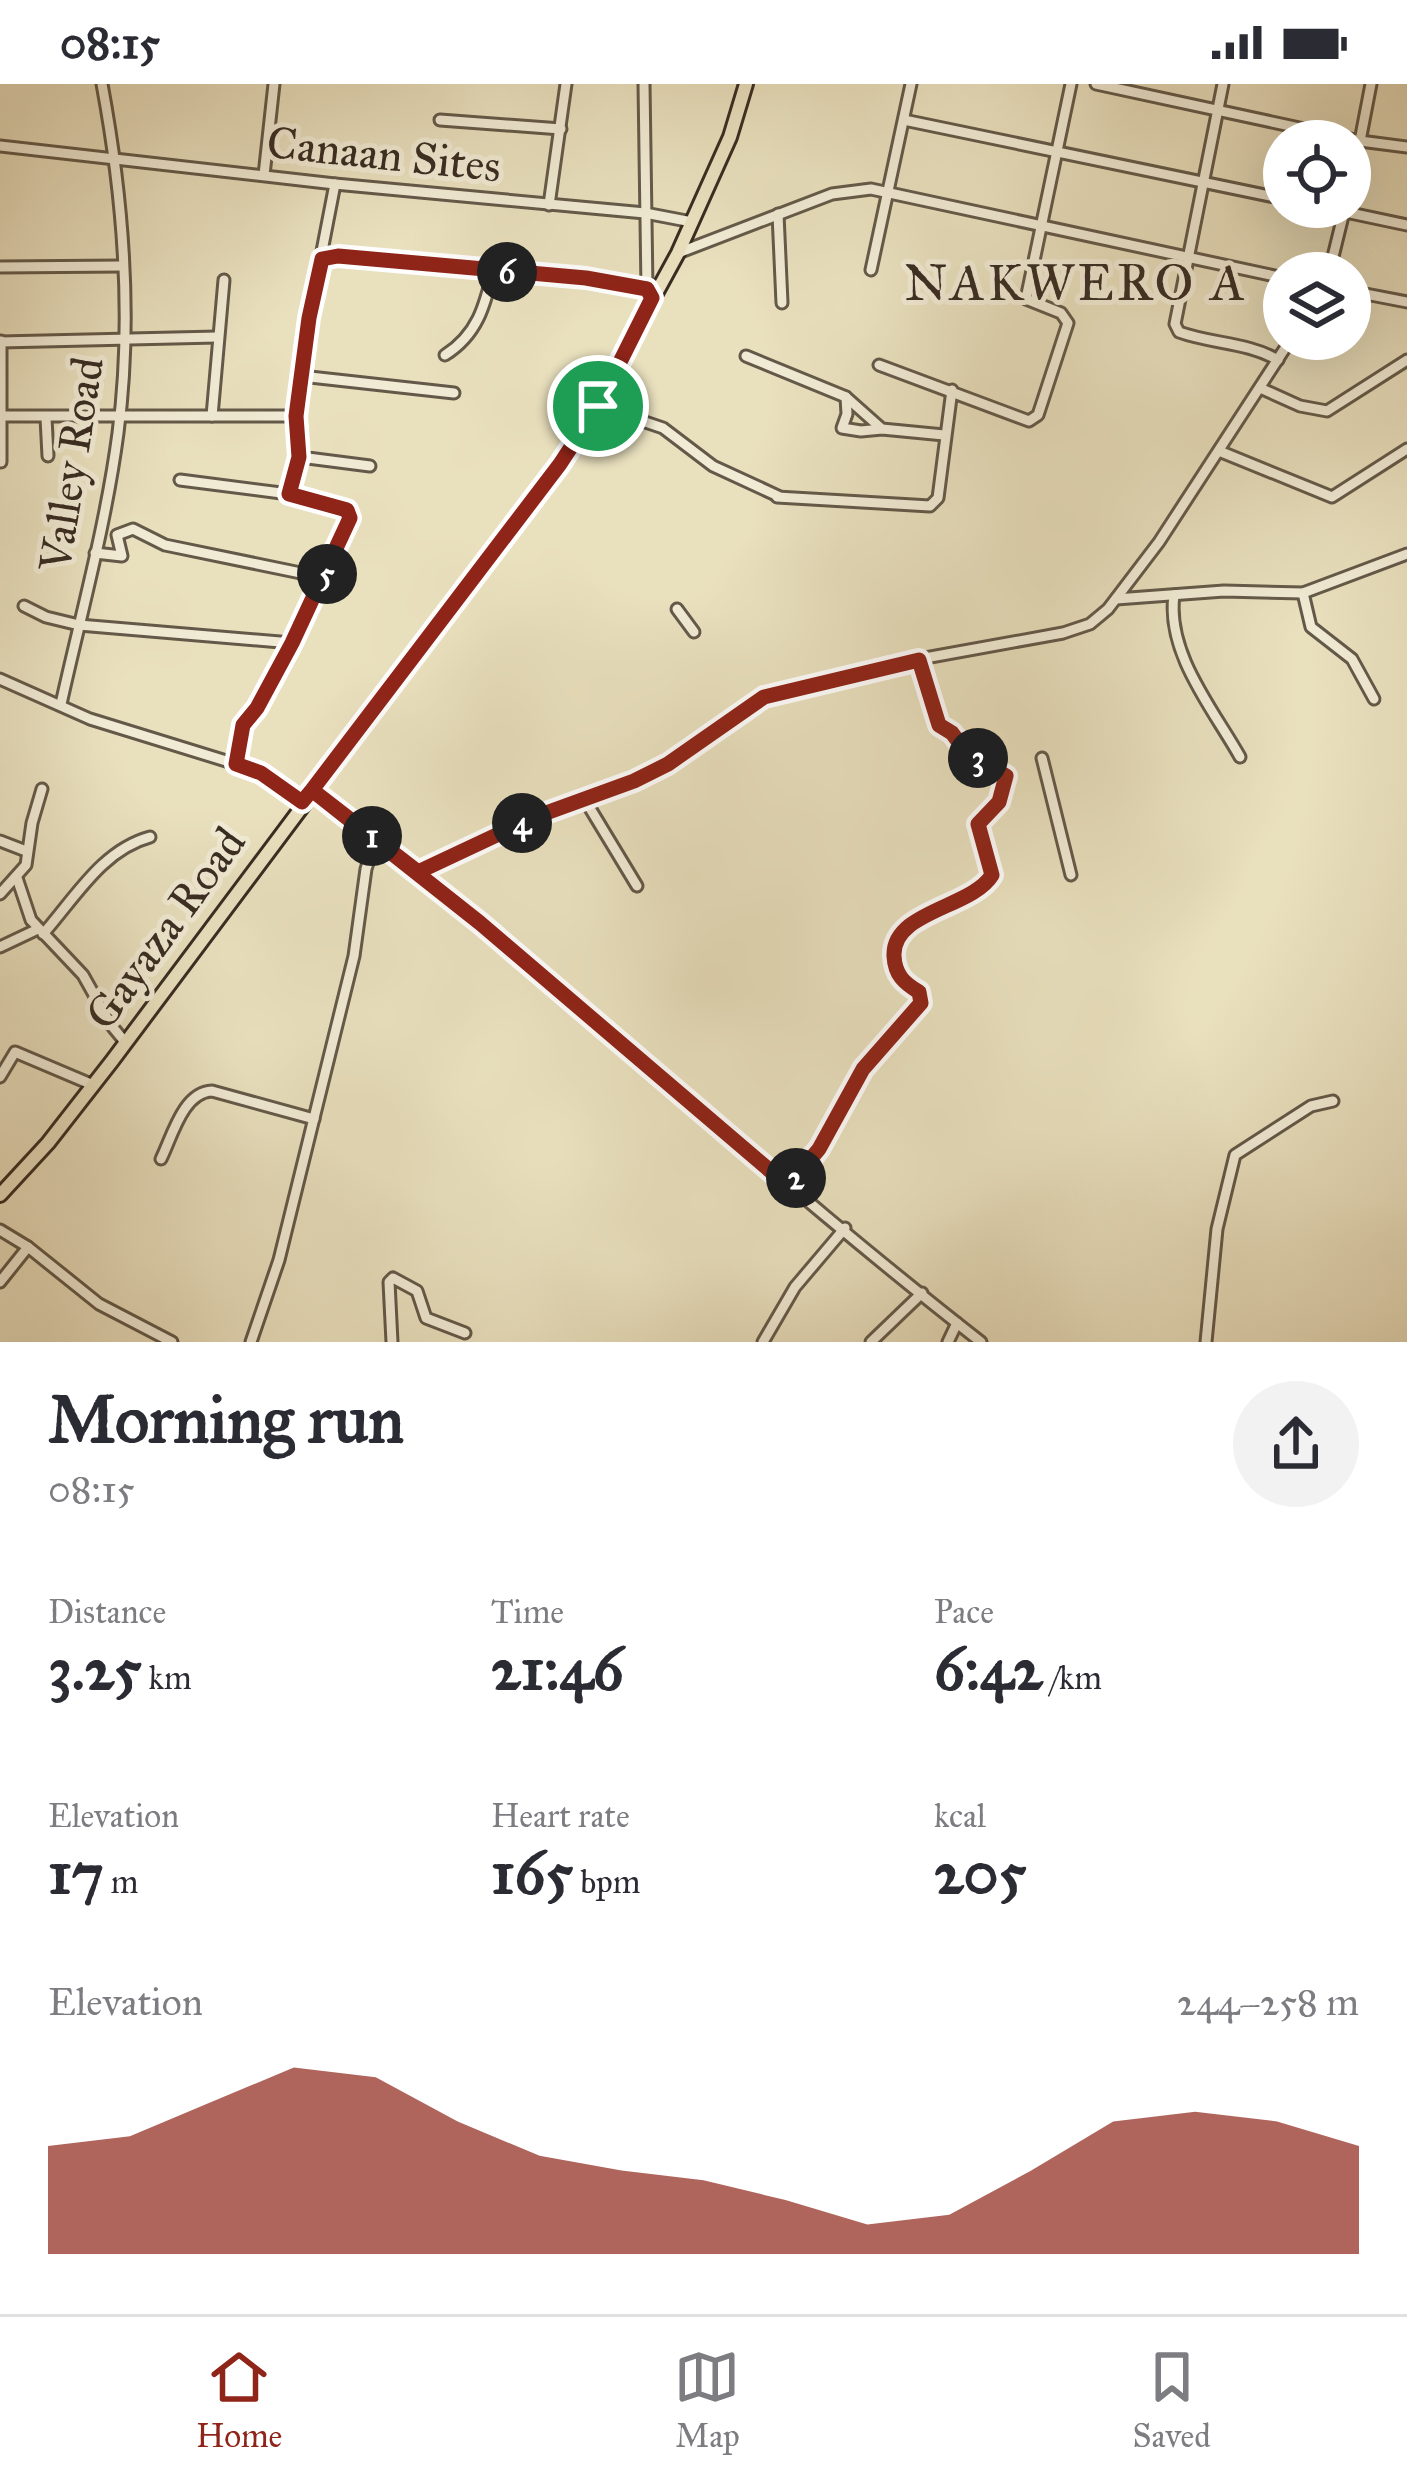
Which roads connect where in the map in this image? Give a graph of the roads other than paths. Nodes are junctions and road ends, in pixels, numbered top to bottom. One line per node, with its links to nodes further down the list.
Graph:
1 (102, 84): 21 (street, Valley Road)
2 (274, 84): 22 (street)
3 (566, 84): 16 (street)
4 (644, 84): 28 (street)
5 (746, 84): 31 (main road, Gayaza Road)
6 (911, 84): 12 (street)
7 (1071, 84): 20 (street)
8 (1096, 84): 11 (street)
9 (1223, 84): 11 (street)
10 (1371, 84): 15 (street)
11 (1218, 108): 14 (street); 23 (street)
12 (904, 119): 20 (street); 25 (street)
13 (440, 120): 16 (street)
14 (1270, 120)
15 (1364, 120)
16 (561, 129): 27 (street)
17 (1371, 142): 19 (street)
18 (0, 146): 21 (street, Canaan Sites)
19 (1407, 146)
20 (1058, 152): 23 (street); 33 (street)
21 (116, 159): 22 (street, Canaan Sites); 37 (street, Valley Road)
22 (264, 175): 24 (street, Canaan Sites)
23 (1202, 182): 26 (street); 36 (street)
24 (335, 184): 27 (street, Canaan Sites); 35 (street)
25 (888, 194): 29 (street); 33 (street); 39 (street)
26 (1263, 195)
27 (548, 205): 28 (street, Canaan Sites)
28 (645, 213): 31 (street, Canaan Sites); 43 (street)
29 (778, 214): 34 (street); 46 (street)
30 (1371, 218): 32 (street)
31 (692, 222): 34 (main road, Gayaza Road)
32 (1407, 225)
33 (1043, 229): 36 (street); 58 (street)
34 (678, 253): 43 (main road, Gayaza Road)
35 (322, 259): 40 (street); 56 (street)
36 (1186, 259): 41 (street); 50 (street)
37 (123, 266): 38 (street); 48 (street, Valley Road)
38 (0, 267)
39 (871, 270)
40 (493, 271): 43 (street); 51 (street)
41 (1263, 274)
42 (224, 280): 47 (street)
43 (650, 293): 61 (main road, Gayaza Road)
44 (1371, 295): 45 (street)
45 (1407, 302)
46 (782, 304)
47 (217, 337): 48 (street); 63 (street)
48 (124, 339): 49 (street); 65 (street, Valley Road)
49 (0, 340): 62 (street)
50 (1263, 352)
51 (445, 355)
52 (746, 356): 60 (street)
53 (1278, 360): 57 (street)
54 (1407, 360): 57 (street)
55 (879, 365): 58 (street)
56 (301, 376): 59 (street); 64 (street)
57 (1260, 388): 70 (street)
58 (952, 390): 68 (street)
59 (454, 393)
60 (846, 397): 67 (street); 67 (street)
61 (598, 406): 68 (street); 96 (main road, Gayaza Road)
62 (1, 416): 66 (street); 73 (street)
63 (212, 416): 64 (street); 65 (street)
64 (296, 416): 72 (street)
65 (120, 417): 66 (street); 77 (street, Valley Road)
66 (46, 418): 71 (street)
67 (882, 429): 68 (street)
68 (944, 435)
69 (1407, 449): 70 (street)
70 (1219, 451): 82 (street)
71 (48, 456)
72 (299, 457): 74 (street); 76 (street)
73 (1, 462)
74 (370, 466)
75 (180, 480): 76 (street)
76 (289, 494): 79 (street)
77 (94, 553): 79 (street); 85 (street, Valley Road)
78 (1407, 554): 80 (street)
79 (325, 578): 87 (street)
80 (1304, 593): 81 (street); 90 (street)
81 (1174, 596): 82 (street); 93 (street)
82 (1116, 598): 88 (street)
83 (24, 606): 85 (street)
84 (677, 609): 86 (street)
85 (79, 625): 87 (street); 91 (street, Valley Road)
86 (694, 632)
87 (292, 643): 94 (street)
88 (919, 660): 97 (street); 115 (street)
89 (0, 679): 91 (street)
90 (1374, 699)
91 (61, 704): 94 (street)
92 (1042, 758): 103 (street)
93 (1240, 758)
94 (236, 764): 96 (street)
95 (42, 789): 101 (street)
96 (307, 796): 99 (street); 109 (main road, Gayaza Road)
97 (585, 800): 102 (street); 105 (street)
98 (150, 837): 107 (street)
99 (376, 839): 102 (street); 113 (street)
100 (0, 841): 101 (street)
101 (26, 851): 104 (street)
102 (418, 872): 115 (street)
103 (1070, 875)
104 (17, 878): 106 (street); 107 (street)
105 (637, 886)
106 (0, 894)
107 (41, 932): 108 (street); 109 (street)
108 (0, 947)
109 (125, 1042): 111 (main road, Gayaza Road)
110 (0, 1077): 111 (street)
111 (93, 1085): 116 (main road, Gayaza Road)
112 (1334, 1101): 131 (street)
113 (314, 1119): 114 (street); 125 (street)
114 (161, 1159)
115 (788, 1186): 117 (street)
116 (3, 1189)
117 (845, 1228): 121 (street); 127 (street)
118 (0, 1229): 119 (street)
119 (28, 1247): 120 (street); 124 (street)
120 (0, 1282)
121 (922, 1293): 122 (street); 128 (street)
122 (958, 1324): 129 (street); 130 (street)
123 (465, 1334): 126 (street)
124 (172, 1342)
125 (251, 1342)
126 (392, 1342)
127 (763, 1342)
128 (871, 1342)
129 (949, 1342)
130 (981, 1342)
131 (1207, 1342)

